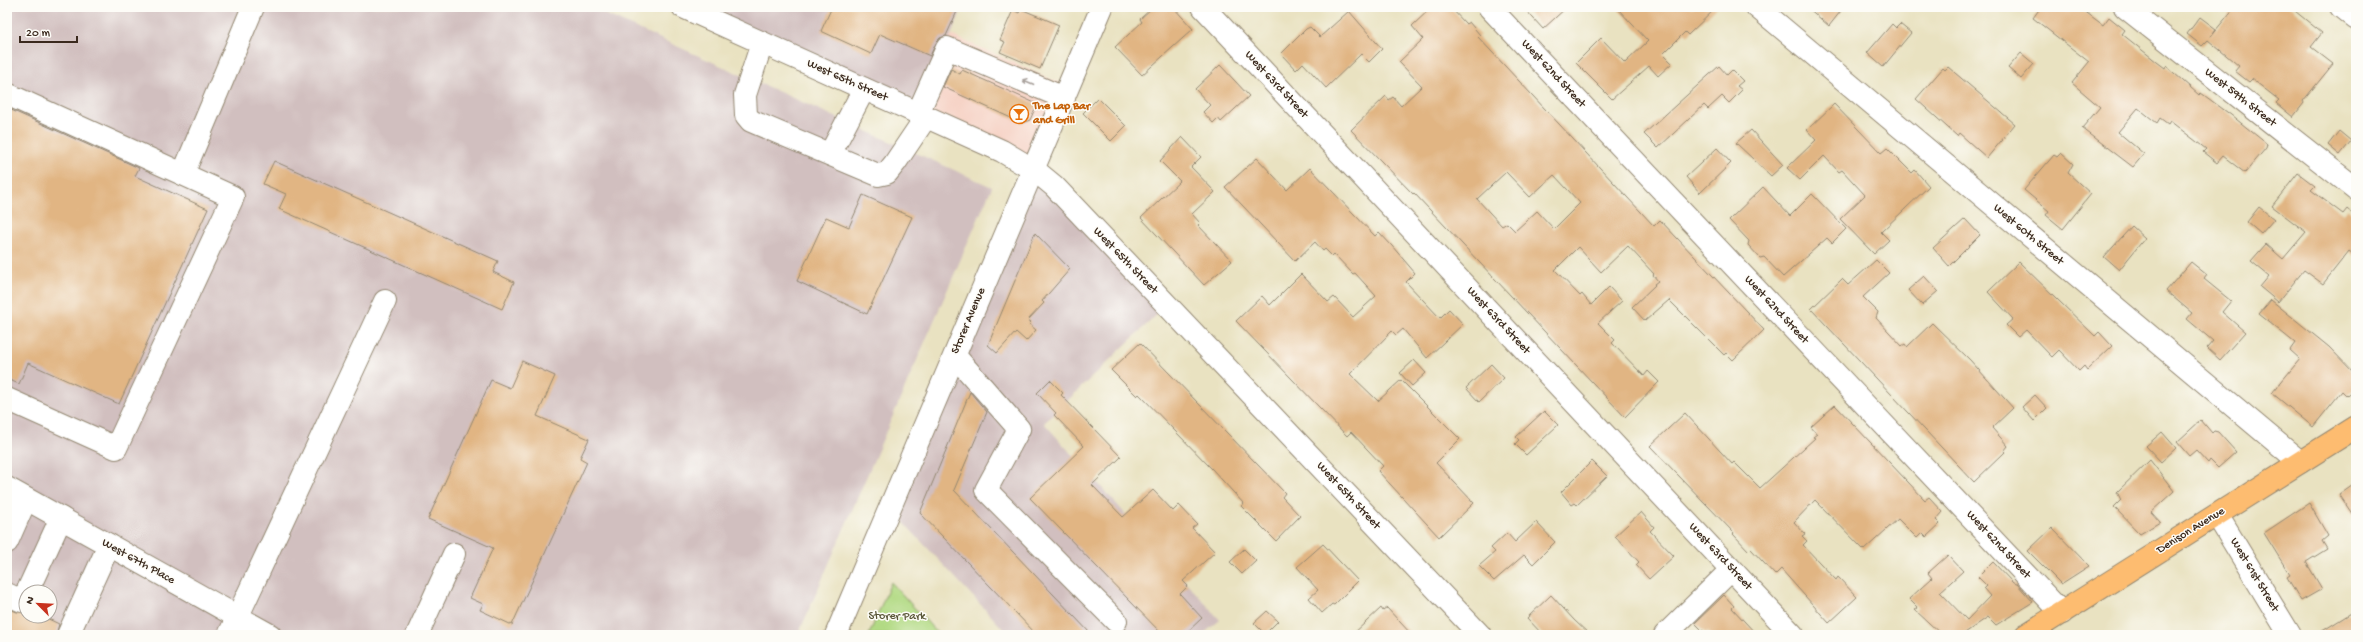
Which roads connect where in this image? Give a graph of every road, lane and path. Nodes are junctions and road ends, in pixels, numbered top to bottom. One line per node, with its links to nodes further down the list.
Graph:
1 (253, 7): 17 (street)
2 (683, 7): 10 (street, West 65th Street)
3 (1102, 7): 13 (street, Storer Avenue)
4 (1203, 7): 31 (street, West 63rd Street)
5 (1489, 7): 35 (street, West 62nd Street)
6 (1757, 7): 23 (street, West 60th Street)
7 (2125, 7): 18 (street, West 59th Street)
8 (2341, 7): 9 (street)
9 (2356, 19)
10 (762, 43): 11 (street, West 65th Street); 15 (street)
11 (864, 89): 14 (street, West 65th Street); 15 (street)
12 (7, 94): 17 (street)
13 (1064, 98): 14 (street, one-way to 14); 16 (street, Storer Avenue)
14 (922, 115): 15 (street); 16 (street, West 65th Street)
15 (830, 154)
16 (1033, 170): 20 (street, Storer Avenue); 43 (street, West 65th Street)
17 (183, 174): 21 (street)
18 (2356, 189)
19 (385, 301): 37 (street)
20 (955, 356): 36 (street); 42 (street, Storer Avenue)
21 (7, 399)
22 (2352, 434): 23 (main road, Denison Avenue)
23 (2300, 462): 26 (main road, Denison Avenue)
24 (7, 488): 25 (street, West 67th Place)
25 (26, 499): 27 (street, West 67th Place); 28 (street)
26 (2217, 515): 35 (main road, Denison Avenue); 46 (street, West 61st Street)
27 (61, 518): 29 (street, West 67th Place); 32 (street)
28 (7, 542)
29 (108, 545): 37 (street, West 67th Place); 39 (street)
30 (454, 554): 41 (street)
31 (1731, 570): 44 (street); 45 (street, West 63rd Street)
32 (30, 584)
33 (7, 594): 34 (street)
34 (18, 599)
35 (2062, 613): 38 (main road, Denison Avenue)
36 (1116, 621)
37 (233, 626): 40 (street, West 67th Place)
38 (2034, 633)
39 (68, 635)
40 (270, 635)
41 (417, 635)
42 (836, 635)
43 (1480, 635)
44 (1665, 635)
45 (1793, 635)
46 (2290, 635)

